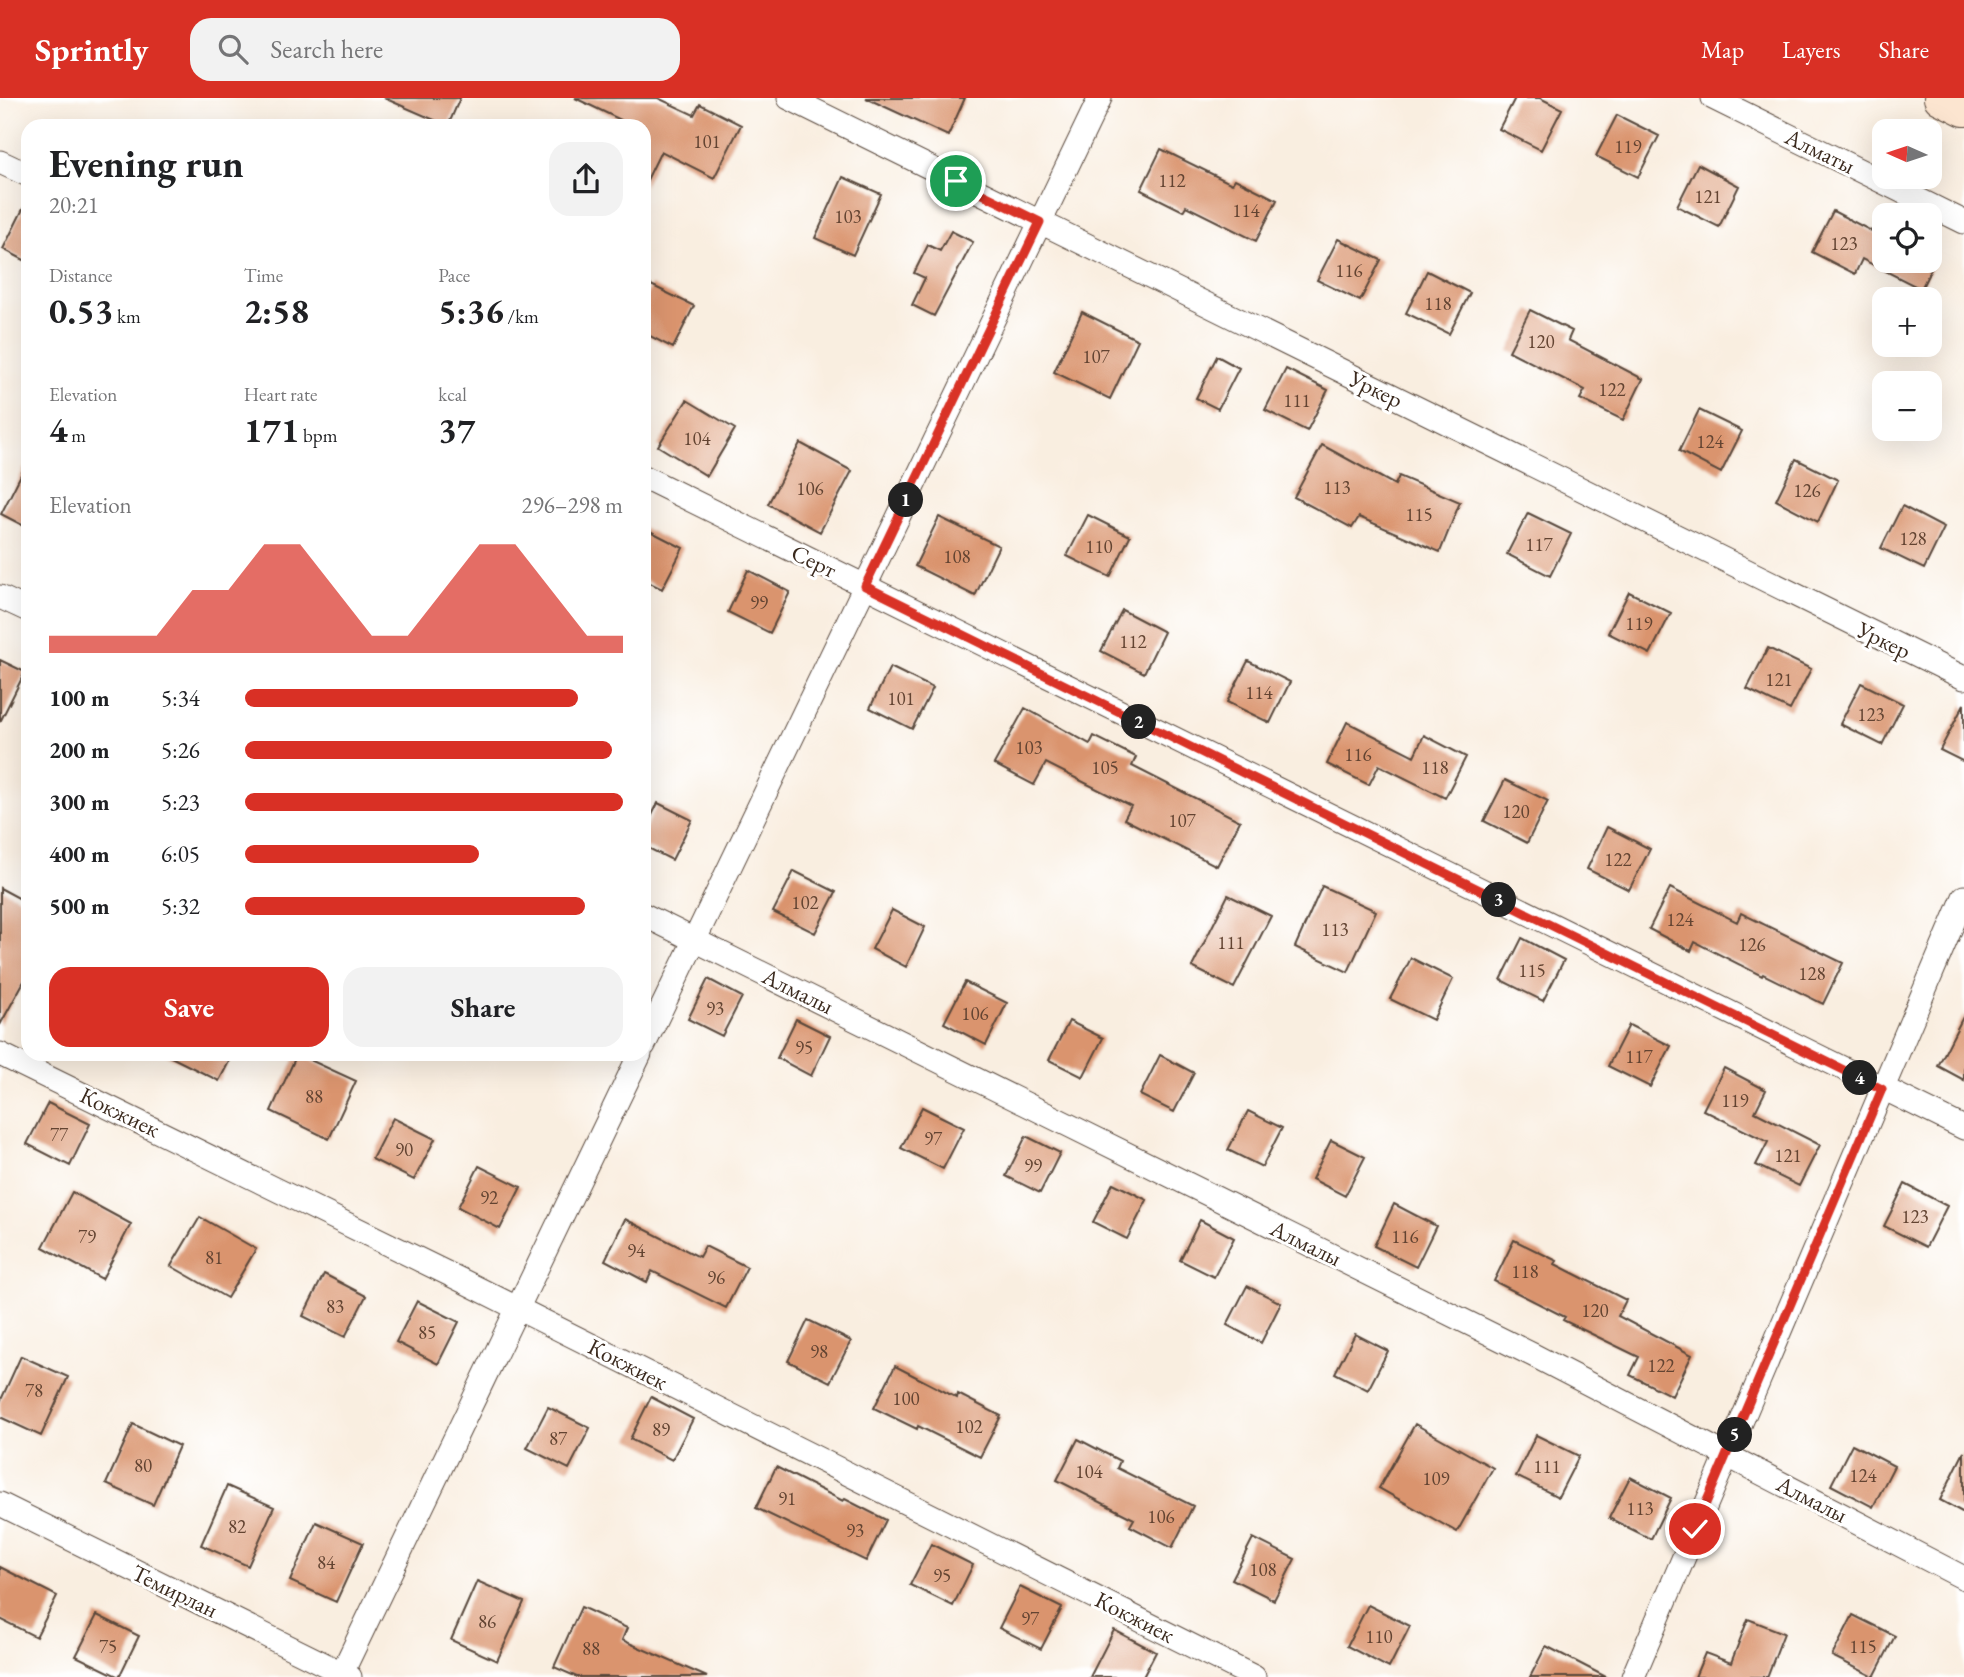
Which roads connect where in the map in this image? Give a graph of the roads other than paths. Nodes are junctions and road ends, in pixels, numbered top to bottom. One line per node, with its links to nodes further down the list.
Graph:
1 (789, 98): 8 (street, Уркер)
2 (1100, 98): 8 (street)
3 (1713, 98): 9 (street, Алматы)
4 (1940, 98): 5 (main road)
5 (1964, 110)
6 (0, 162): 7 (street)
7 (21, 172)
8 (1040, 222): 11 (street); 14 (street, Уркер)
9 (1964, 222)
10 (651, 480): 11 (street, Серт)
11 (865, 586): 17 (street); 21 (street, Серт)
12 (0, 597): 13 (street)
13 (21, 607)
14 (1964, 678)
15 (1964, 897): 21 (street)
16 (651, 918): 17 (street, Алмалы)
17 (694, 940): 18 (street); 24 (street, Алмалы)
18 (651, 1030)
19 (0, 1054): 23 (street, Кокжиек)
20 (637, 1061): 23 (street)
21 (1882, 1089): 22 (street, Серт); 24 (street)
22 (1964, 1128)
23 (517, 1308): 27 (street); 28 (street, Кокжиек)
24 (1727, 1455): 26 (street, Алмалы); 29 (street)
25 (0, 1504): 27 (street, Темирлан)
26 (1964, 1578)
27 (344, 1676)
28 (1254, 1677)
29 (1633, 1677)

